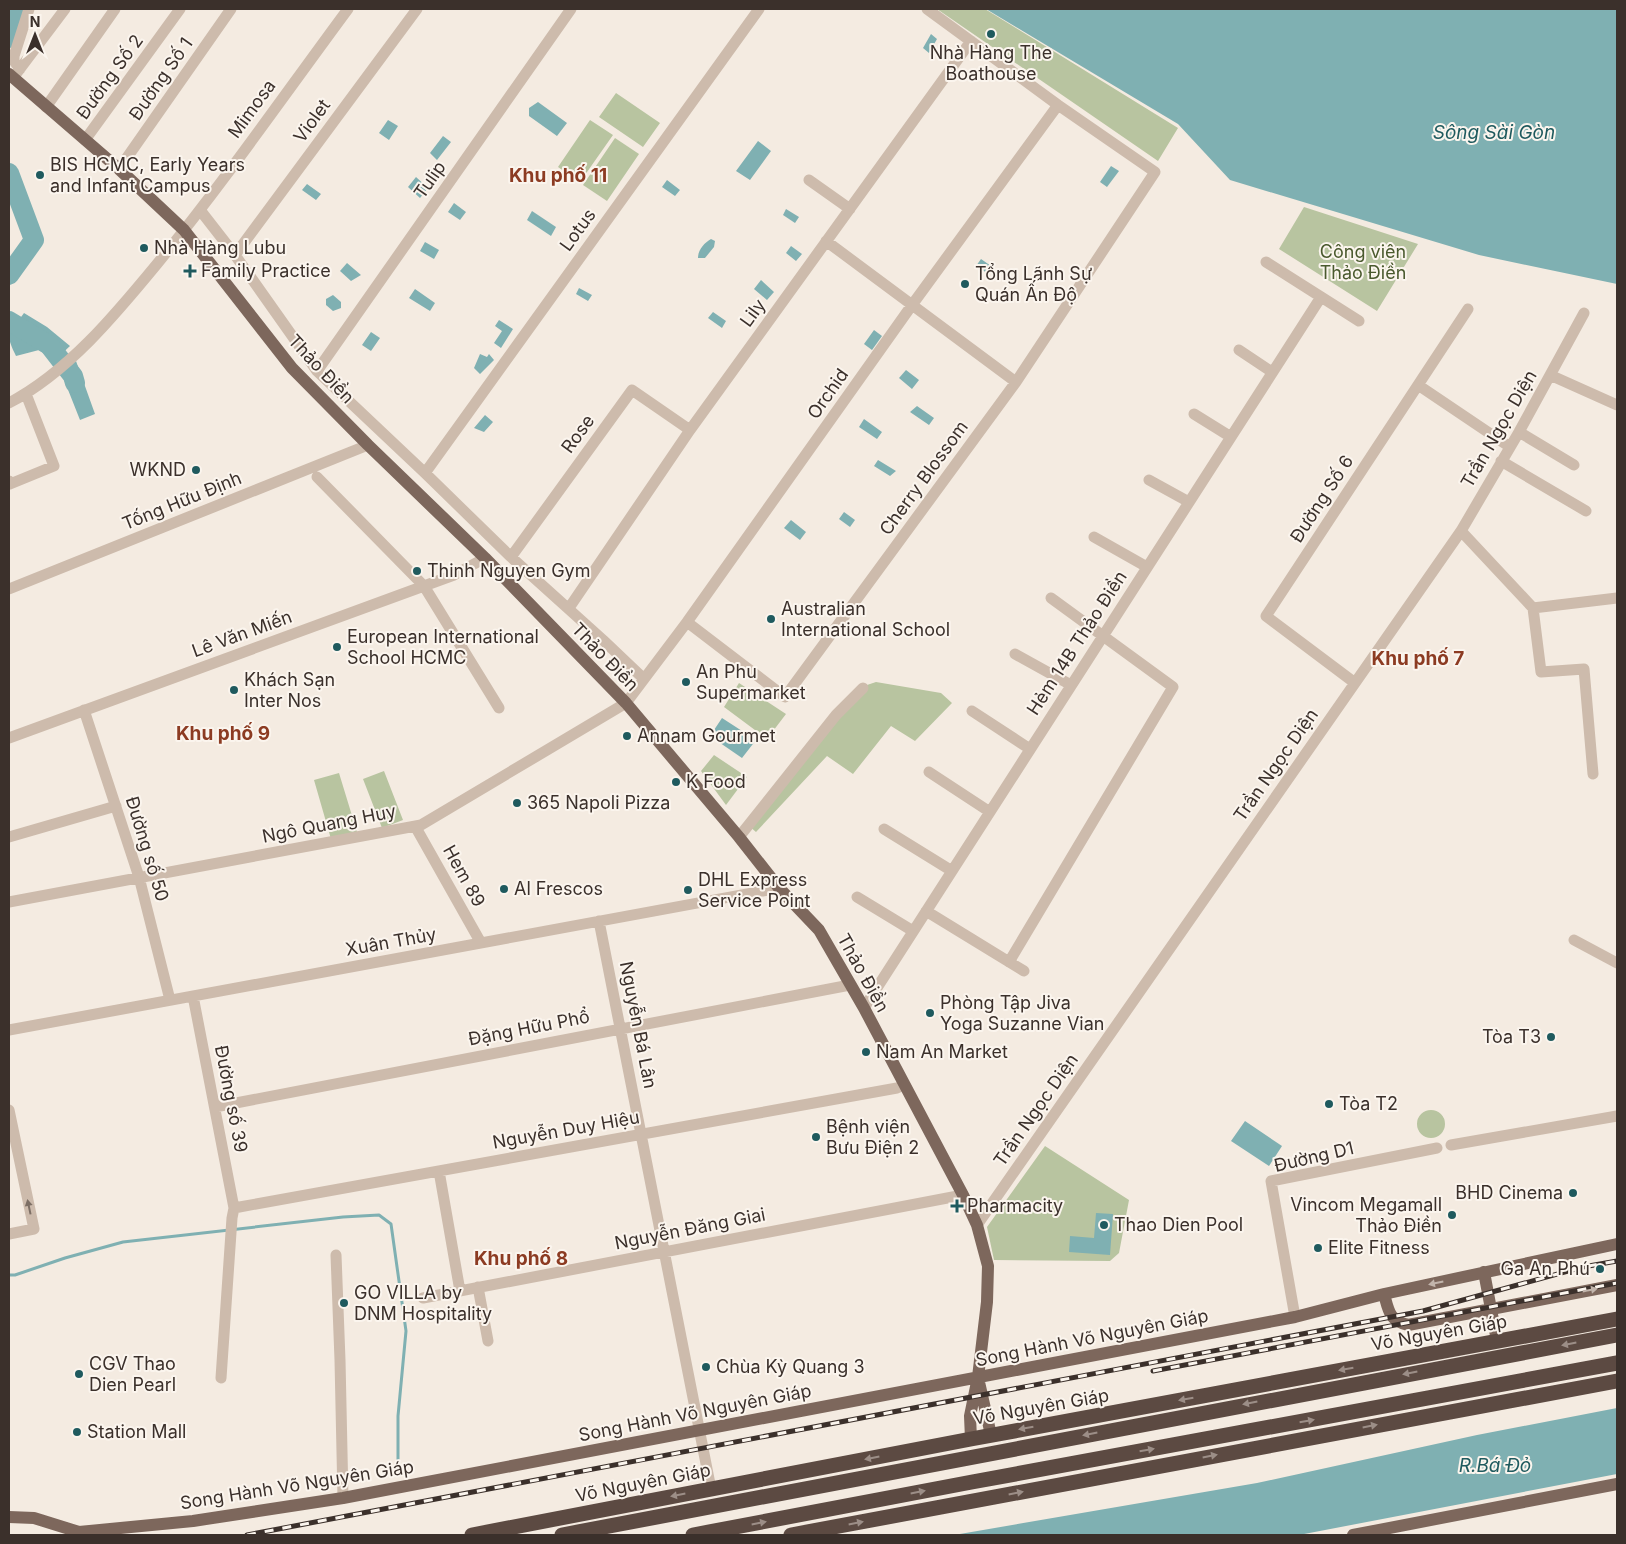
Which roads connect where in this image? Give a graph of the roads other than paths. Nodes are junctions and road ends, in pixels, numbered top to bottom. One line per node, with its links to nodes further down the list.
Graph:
1 (29, 9): 12 (street)
2 (65, 9): 12 (street)
3 (115, 9): 14 (street)
4 (180, 9): 15 (street, Đường Số 2)
5 (232, 9): 16 (street, Đường Số 1)
6 (348, 9): 19 (street, Mimosa)
7 (417, 9): 22 (street, Violet)
8 (571, 9): 30 (street, Tulip)
9 (759, 9): 46 (street, Lotus)
10 (927, 9): 11 (street)
11 (971, 41): 13 (street); 18 (street, Lily)
12 (13, 74): 14 (main road, Thảo Điền)
13 (1058, 104): 25 (street, Orchid); 33 (street, Cherry Blossom)
14 (46, 106): 15 (main road, Thảo Điền)
15 (85, 140): 16 (main road, Thảo Điền)
16 (119, 170): 20 (main road, Thảo Điền)
17 (809, 180): 18 (street)
18 (850, 209): 21 (street, Lily)
19 (200, 210): 20 (street, Mimosa); 22 (street)
20 (184, 230): 35 (street, Mimosa); 42 (main road, Thảo Điền)
21 (826, 241): 25 (street); 39 (street, Lily)
22 (235, 255): 30 (street)
23 (1266, 262): 24 (street)
24 (1321, 297): 28 (street); 31 (street, Hẻm 14B Thảo Điền)
25 (912, 305): 33 (street); 63 (street, Orchid)
26 (1468, 309): 34 (street, Đường Số 6)
27 (1584, 313): 32 (street, Trần Ngọc Diện)
28 (1359, 321)
29 (1239, 350): 31 (street)
30 (317, 370): 46 (street)
31 (1272, 372): 41 (street, Hẻm 14B Thảo Điền)
32 (1550, 375): 37 (street); 40 (street, Trần Ngọc Diện)
33 (1016, 382): 63 (street, Cherry Blossom)
34 (1418, 385): 43 (street); 67 (street, Đường Số 6)
35 (26, 394): 36 (street, Mimosa); 49 (street)
36 (9, 403)
37 (1617, 405)
38 (1194, 414): 41 (street)
39 (690, 430): 54 (street, Rose); 61 (street, Lily)
40 (1519, 432): 43 (street, Trần Ngọc Diện); 45 (street)
41 (1231, 437): 50 (street, Hẻm 14B Thảo Điền)
42 (368, 445): 55 (main road, Thảo Điền); 58 (street, Tống Hữu Định)
43 (1510, 447): 44 (street, Trần Ngọc Diện)
44 (1501, 461): 51 (street); 52 (street, Trần Ngọc Diện)
45 (1574, 465)
46 (425, 472): 54 (street)
47 (317, 477): 57 (street)
48 (1150, 480): 50 (street)
49 (9, 481)
50 (1188, 502): 56 (street, Hẻm 14B Thảo Điền)
51 (1586, 511)
52 (1461, 531): 62 (street); 67 (street, Trần Ngọc Diện)
53 (1094, 536): 56 (street)
54 (511, 557): 61 (street)
55 (485, 558): 57 (street, Lê Văn Miến); 70 (main road, Thảo Điền)
56 (1147, 567): 64 (street, Hẻm 14B Thảo Điền)
57 (424, 586): 71 (street); 72 (street, Lê Văn Miến)
58 (9, 589)
59 (1051, 598): 64 (street)
60 (1617, 598): 62 (street)
61 (569, 608): 66 (street)
62 (1534, 608): 77 (street)
63 (687, 622): 66 (street, Orchid)
64 (1103, 636): 68 (street, Hẻm 14B Thảo Điền); 94 (street)
65 (1015, 654): 68 (street)
66 (644, 679): 70 (street, Orchid)
67 (1355, 683): 113 (street, Trần Ngọc Diện)
68 (1071, 685): 75 (street, Hẻm 14B Thảo Điền)
69 (863, 688): 83 (street)
70 (626, 703): 80 (street, Ngô Quang Huy); 83 (main road, Thảo Điền)
71 (499, 708)
72 (84, 710): 74 (street, Lê Văn Miến); 78 (street, Đường số 50)
73 (972, 710): 75 (street)
74 (9, 738)
75 (1030, 749): 79 (street, Hẻm 14B Thảo Điền)
76 (929, 772): 79 (street)
77 (1593, 774)
78 (116, 806): 82 (street); 85 (street, Đường số 50)
79 (990, 812): 84 (street, Hẻm 14B Thảo Điền)
80 (415, 826): 85 (street, Ngô Quang Huy); 93 (street, Hem 89)
81 (884, 829): 84 (street)
82 (9, 837)
83 (739, 837): 86 (main road, Thảo Điền)
84 (952, 871): 89 (street, Hẻm 14B Thảo Điền)
85 (139, 877): 88 (street, Ngô Quang Huy); 99 (street, Đường số 50)
86 (779, 888): 90 (street, Xuân Thủy); 97 (main road, Thảo Điền)
87 (857, 897): 91 (street)
88 (9, 902)
89 (926, 911): 91 (street, Hẻm 14B Thảo Điền); 94 (street)
90 (599, 921): 93 (street, Xuân Thủy); 101 (street, Nguyễn Bá Lân)
91 (913, 930): 100 (street, Hẻm 14B Thảo Điền)
92 (1574, 940): 95 (street)
93 (481, 943): 98 (street, Xuân Thủy)
94 (1009, 962): 96 (street)
95 (1617, 963)
96 (1024, 971)
97 (850, 985): 100 (main road, Thảo Điền); 101 (street, Đặng Hữu Phổ)
98 (194, 996): 99 (street, Xuân Thủy); 104 (street, Đường số 39)
99 (170, 1000): 102 (street, Xuân Thủy)
100 (864, 1008): 103 (main road, Thảo Điền)
101 (620, 1029): 104 (street, Đặng Hữu Phổ); 107 (street, Nguyễn Bá Lân)
102 (9, 1030)
103 (904, 1085): 107 (street, Nguyễn Duy Hiệu); 111 (main road, Thảo Điền)
104 (215, 1106): 112 (street, Đường số 39)
105 (9, 1110): 114 (street, one-way to 105)
106 (1617, 1116): 108 (street)
107 (641, 1134): 110 (street, Nguyễn Duy Hiệu); 116 (street, Nguyễn Bá Lân)
108 (1452, 1144)
109 (1437, 1148): 125 (street, Đường D1)
110 (439, 1171): 112 (street, Nguyễn Duy Hiệu); 121 (street)
111 (963, 1195): 113 (main road, Thảo Điền); 116 (street, Nguyễn Đăng Giai)
112 (233, 1213): 132 (street, Đường số 39)
113 (977, 1225): 131 (main road, Thảo Điền)
114 (9, 1234)
115 (1617, 1244): 118 (main road, Song Hành Võ Nguyên Giáp)
116 (664, 1252): 120 (street, Nguyễn Đăng Giai); 134 (street, Nguyễn Bá Lân)
117 (336, 1255): 139 (street)
118 (1484, 1272): 122 (main road, Song Hành Võ Nguyên Giáp, one-way to 122); 124 (main road)
119 (1617, 1285): 124 (main road, one-way to 119)
120 (478, 1287): 121 (street, Nguyễn Đăng Giai); 128 (street)
121 (460, 1291): 123 (street, Nguyễn Đăng Giai)
122 (1384, 1294): 124 (main road); 125 (main road, Song Hành Võ Nguyên Giáp)
123 (423, 1298)
124 (1491, 1309): 129 (main road)
125 (1295, 1317): 131 (main road, Song Hành Võ Nguyên Giáp)
126 (1617, 1319): 129 (highway, Võ Nguyên Giáp)
127 (1617, 1335): 142 (highway, Võ Nguyên Giáp, one-way to 142)
128 (488, 1340)
129 (1497, 1341): 135 (highway, Võ Nguyên Giáp, one-way to 135)
130 (1617, 1363): 143 (highway, one-way to 130)
131 (978, 1377): 134 (main road, Song Hành Võ Nguyên Giáp); 135 (main road, Thảo Điền); 136 (main road, Thảo Điền)
132 (221, 1378)
133 (1617, 1380): 144 (highway, one-way to 133)
134 (699, 1430): 138 (street, Nguyễn Bá Lân); 139 (main road, Song Hành Võ Nguyên Giáp)
135 (991, 1435): 136 (highway, Võ Nguyên Giáp)
136 (971, 1439): 138 (highway, Võ Nguyên Giáp, one-way to 138)
137 (1617, 1484): 145 (main road)
138 (711, 1489): 141 (highway, Võ Nguyên Giáp, one-way to 141)
139 (343, 1498): 140 (main road, Song Hành Võ Nguyên Giáp)
140 (9, 1517)
141 (472, 1535)
142 (562, 1535)
143 (694, 1535)
144 (791, 1535)
145 (1353, 1535)

